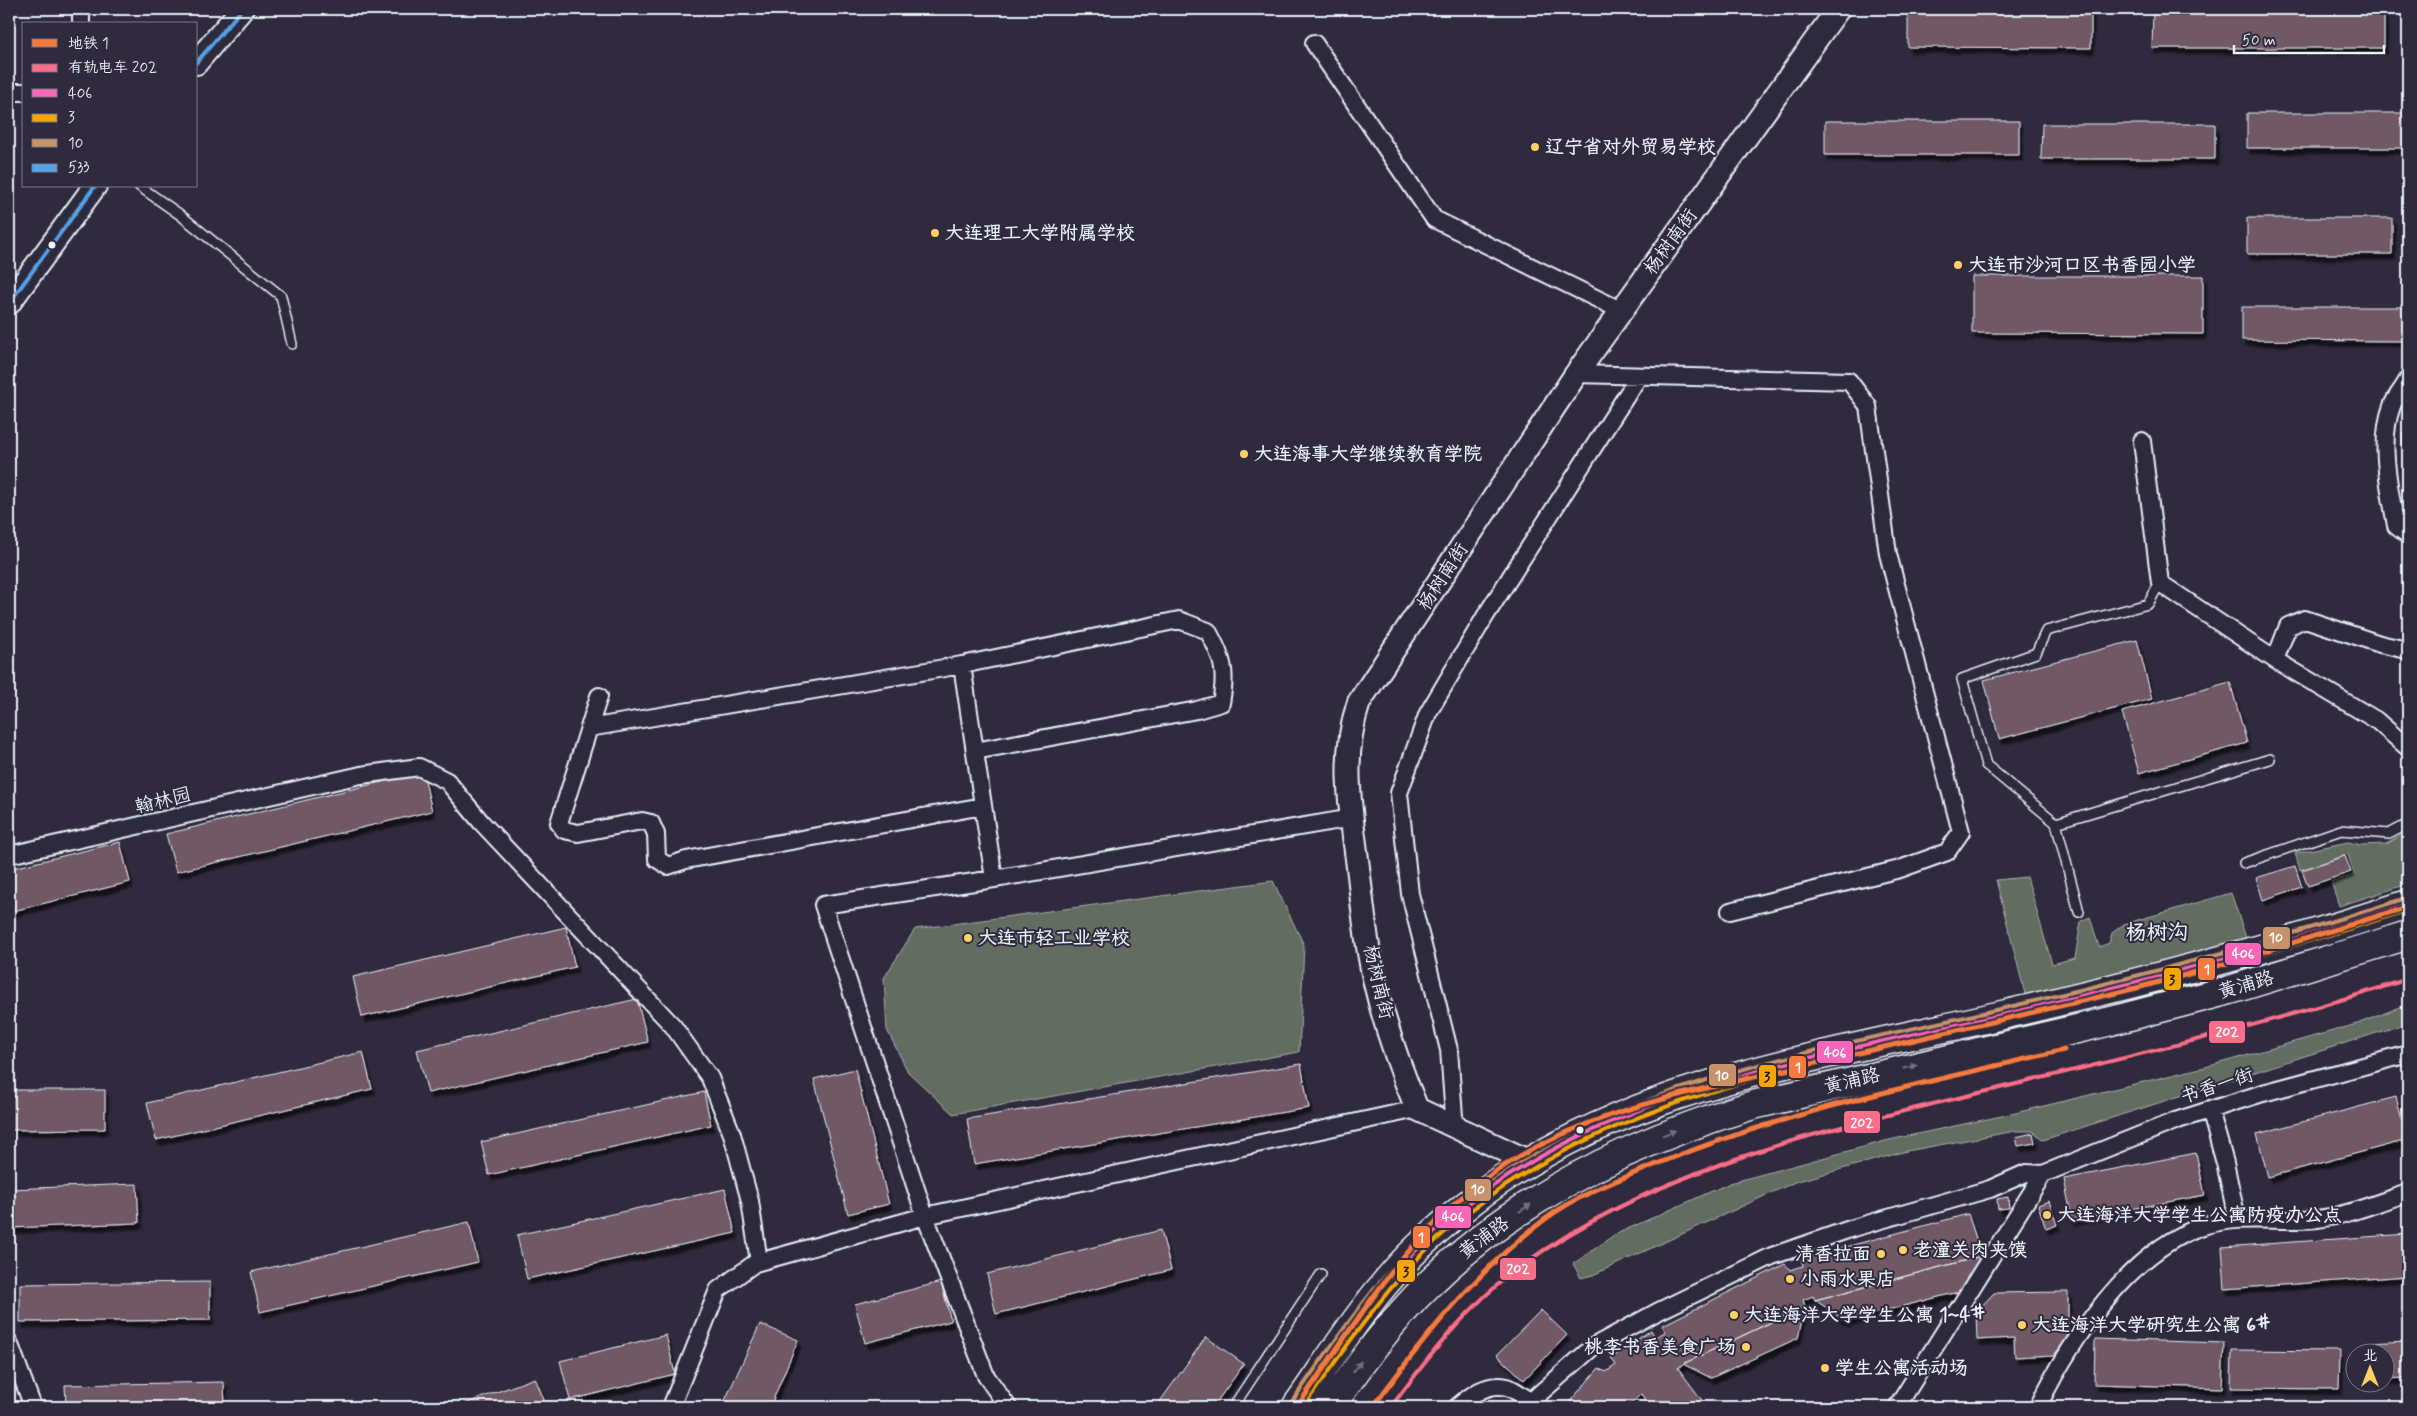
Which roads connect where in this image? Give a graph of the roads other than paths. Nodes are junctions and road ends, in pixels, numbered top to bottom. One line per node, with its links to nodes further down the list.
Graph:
1 (81, 9): 4 (street)
2 (242, 9): 6 (street)
3 (1838, 9): 12 (street, 杨树南街)
4 (81, 22)
5 (1314, 43): 12 (street)
6 (198, 61)
7 (9, 92): 8 (street)
8 (22, 92)
9 (93, 188): 11 (street)
10 (142, 188): 13 (lane)
11 (9, 303)
12 (1622, 311): 14 (street, 杨树南街)
13 (292, 344)
14 (1576, 374): 15 (street); 29 (street, 杨树南街)
15 (1639, 376): 36 (street); 42 (street)
16 (2406, 387): 18 (street)
17 (2142, 441): 19 (street)
18 (2408, 535)
19 (2160, 583): 21 (street); 30 (lane)
20 (2407, 650): 21 (street)
21 (2275, 660): 25 (street)
22 (962, 665): 24 (street); 26 (street); 26 (street)
23 (599, 696): 24 (street)
24 (589, 728): 28 (street)
25 (2408, 748)
26 (975, 751): 28 (street)
27 (2270, 759): 30 (lane)
28 (983, 806): 34 (street)
29 (1352, 818): 34 (street); 40 (street, 杨树南街)
30 (2056, 823): 37 (lane)
31 (2408, 824): 33 (lane)
32 (9, 856): 48 (street, 翰林园)
33 (2244, 863)
34 (994, 879): 46 (street)
35 (2408, 904): 43 (highway, 黄浦路)
36 (1730, 911)
37 (2079, 912)
38 (2408, 935): 57 (highway, 黄浦路, one-way to 38)
39 (2408, 1054): 41 (street, 书香一街)
40 (1417, 1109): 43 (street); 46 (street)
41 (2210, 1110): 44 (street, 书香一街); 47 (street)
42 (1454, 1116)
43 (1530, 1162): 56 (highway, 黄浦路)
44 (2043, 1174): 51 (street, 书香一街); 59 (street)
45 (2408, 1193): 47 (street)
46 (925, 1216): 48 (street); 54 (street)
47 (2237, 1219): 60 (street)
48 (759, 1262): 53 (street)
49 (1322, 1274): 55 (lane)
50 (9, 1342): 52 (street)
51 (1530, 1404): 58 (street)
52 (34, 1407)
53 (671, 1407)
54 (1008, 1407)
55 (1234, 1407)
56 (1296, 1407)
57 (1330, 1407)
58 (1457, 1407)
59 (1897, 1407)
60 (2038, 1407)

